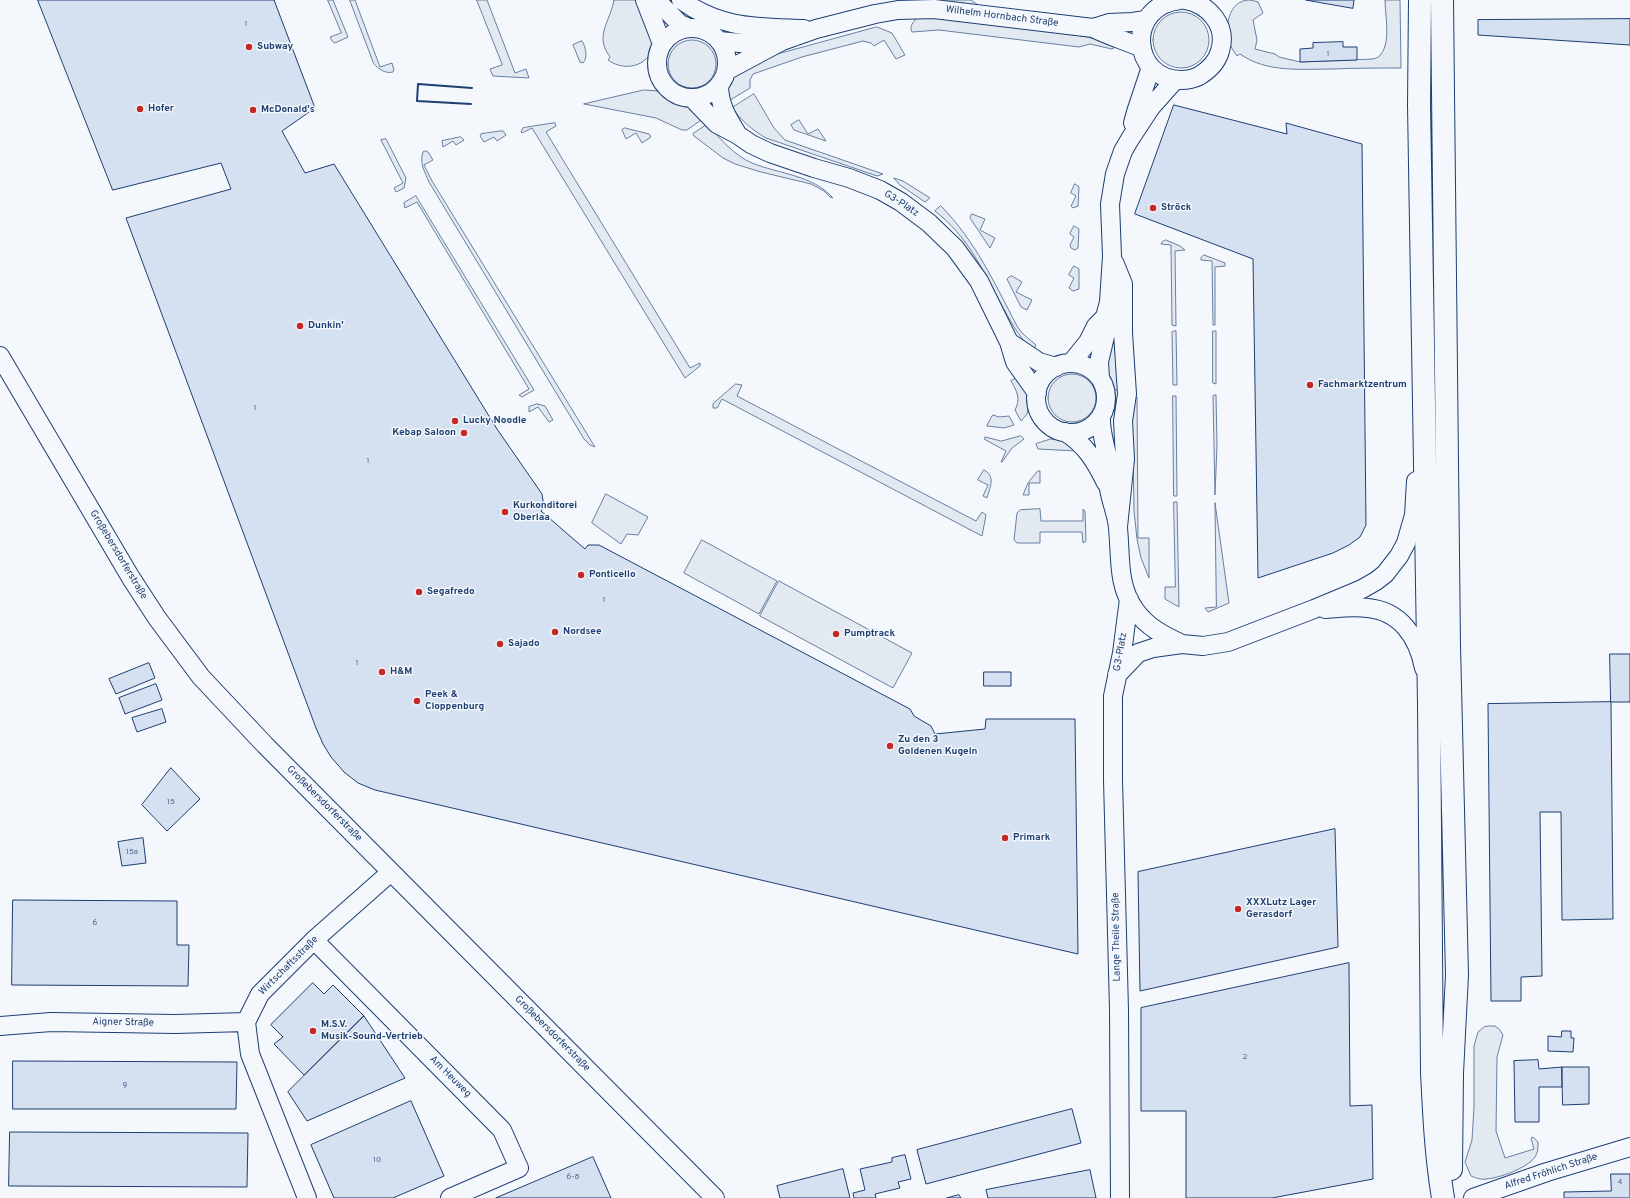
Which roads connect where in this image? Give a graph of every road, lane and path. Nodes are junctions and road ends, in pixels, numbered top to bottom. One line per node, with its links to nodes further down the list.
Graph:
1 (646, 0): 14 (street)
2 (656, 0): 9 (street)
3 (681, 0): 11 (street, Wilhelm Hornbach Straße)
4 (1180, 0): 8 (street)
5 (1185, 0): 18 (street)
6 (1420, 0): 27 (main road)
7 (1442, 0): 49 (main road)
8 (1146, 20): 10 (street, Wilhelm Hornbach Straße); 15 (street)
9 (689, 28): 12 (street); 14 (street)
10 (1093, 28): 11 (street, Wilhelm Hornbach Straße); 15 (street, Wilhelm Hornbach Straße)
11 (816, 29): 13 (street, Wilhelm Hornbach Straße)
12 (719, 41): 13 (street, Wilhelm Hornbach Straße); 17 (street)
13 (782, 41): 17 (street, Wilhelm Hornbach Straße)
14 (662, 44): 19 (street)
15 (1142, 48): 16 (street)
16 (1151, 67): 18 (street); 21 (street)
17 (722, 78): 19 (street); 20 (street, G3-Platz)
18 (1175, 80): 21 (street)
19 (692, 98): 20 (street, G3-Platz)
20 (738, 135): 24 (street, G3-Platz)
21 (1130, 139): 22 (street)
22 (1112, 256): 23 (street); 33 (street)
23 (1105, 317): 26 (street); 28 (street, G3-Platz)
24 (1009, 342): 26 (street); 29 (street, G3-Platz)
25 (0, 356): 39 (street, Großebersdorferstraße)
26 (1063, 365): 28 (street); 29 (street)
27 (1424, 369): 35 (street); 38 (main road)
28 (1100, 378): 30 (street, G3-Platz)
29 (1037, 393): 31 (street, G3-Platz)
30 (1101, 416): 31 (street); 32 (street, G3-Platz)
31 (1065, 432): 32 (street, G3-Platz)
32 (1108, 487): 33 (street, G3-Platz)
33 (1118, 527): 34 (street, G3-Platz)
34 (1129, 599): 36 (street, G3-Platz); 37 (street, G3-Platz)
35 (1314, 609): 36 (street); 38 (street)
36 (1182, 644): 37 (street, G3-Platz)
37 (1116, 676): 47 (street, Lange Theile Straße)
38 (1430, 704): 48 (main road)
39 (391, 872): 40 (street, Wirtschaftsstraße); 46 (street, Großebersdorferstraße)
40 (314, 940): 41 (street, Wirtschaftsstraße); 45 (street, Am Heuweg)
41 (246, 1022): 42 (street, Aigner Straße); 44 (street)
42 (0, 1026)
43 (1630, 1148): 50 (street, Alfred Fröhlich Straße)
44 (307, 1198)
45 (450, 1198)
46 (715, 1198)
47 (1120, 1198)
48 (1443, 1198)
49 (1446, 1198)
50 (1473, 1198)

